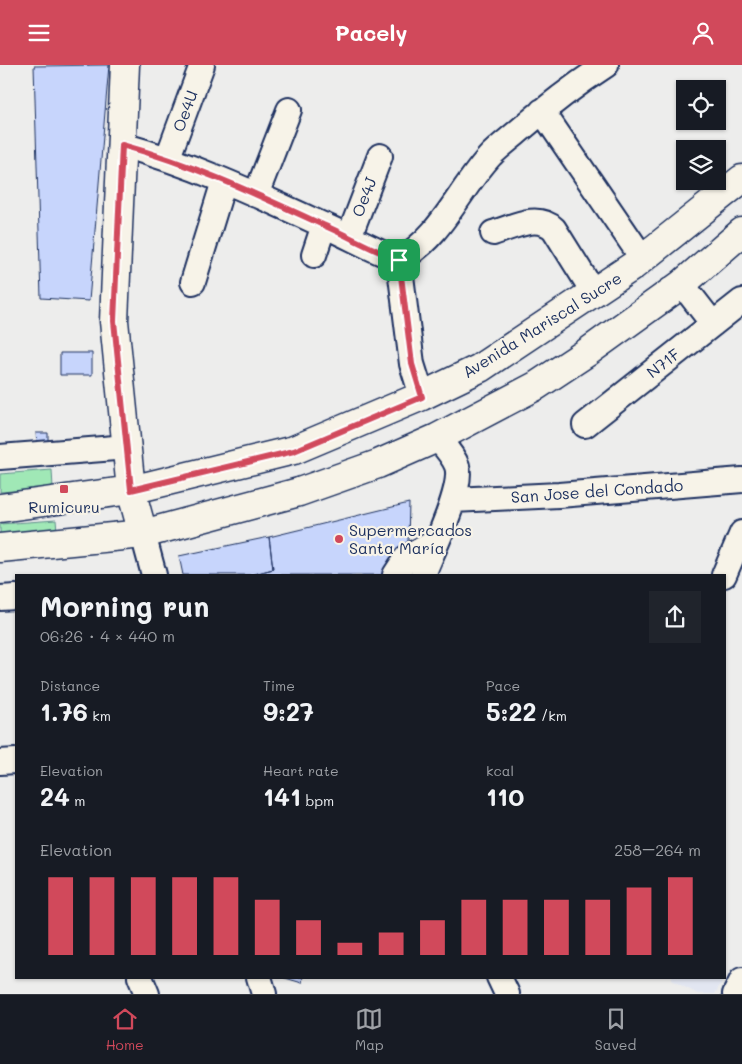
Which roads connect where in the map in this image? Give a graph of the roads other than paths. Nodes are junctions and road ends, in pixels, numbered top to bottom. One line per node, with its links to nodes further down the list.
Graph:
1 (124, 65): 6 (main road)
2 (202, 65): 8 (street, Oe4U)
3 (606, 65): 5 (street)
4 (289, 110): 11 (street)
5 (542, 111): 17 (street); 18 (street)
6 (122, 145): 8 (street); 27 (main road)
7 (380, 156): 15 (street, Oe4J)
8 (168, 157): 10 (street)
9 (742, 179): 17 (main road, Avenida Mariscal Sucre)
10 (224, 181): 11 (street); 19 (street)
11 (256, 195): 12 (street)
12 (324, 225): 15 (street); 16 (street)
13 (742, 232): 20 (main road)
14 (494, 233): 21 (street)
15 (349, 237): 18 (street)
16 (314, 255)
17 (643, 259): 21 (main road, Avenida Mariscal Sucre)
18 (399, 260): 24 (street)
19 (193, 283)
20 (682, 284): 23 (street); 26 (main road)
21 (594, 293): 24 (main road, Avenida Mariscal Sucre)
22 (742, 301): 23 (street, N71F)
23 (713, 324): 25 (street, N71F)
24 (422, 397): 30 (main road, Avenida Mariscal Sucre)
25 (585, 425)
26 (437, 438): 31 (street); 34 (main road)
27 (128, 447): 28 (street); 30 (main road)
28 (0, 457)
29 (742, 480): 31 (street, San Jose del Condado)
30 (131, 490): 32 (main road, Avenida Mariscal Sucre); 34 (main road)
31 (453, 500): 35 (street)
32 (0, 508)
33 (742, 533): 40 (street)
34 (143, 534): 36 (main road); 37 (street)
35 (437, 541): 38 (street); 39 (street)
36 (0, 548)
37 (154, 574)
38 (396, 574)
39 (422, 574)
40 (724, 574)
41 (15, 597): 42 (street)
42 (0, 598)
43 (15, 761): 44 (street)
44 (0, 762)
45 (141, 979): 49 (street)
46 (260, 979): 50 (street)
47 (500, 979): 51 (street)
48 (742, 980): 52 (street)
49 (147, 994)
50 (264, 994)
51 (507, 994)
52 (735, 994)

